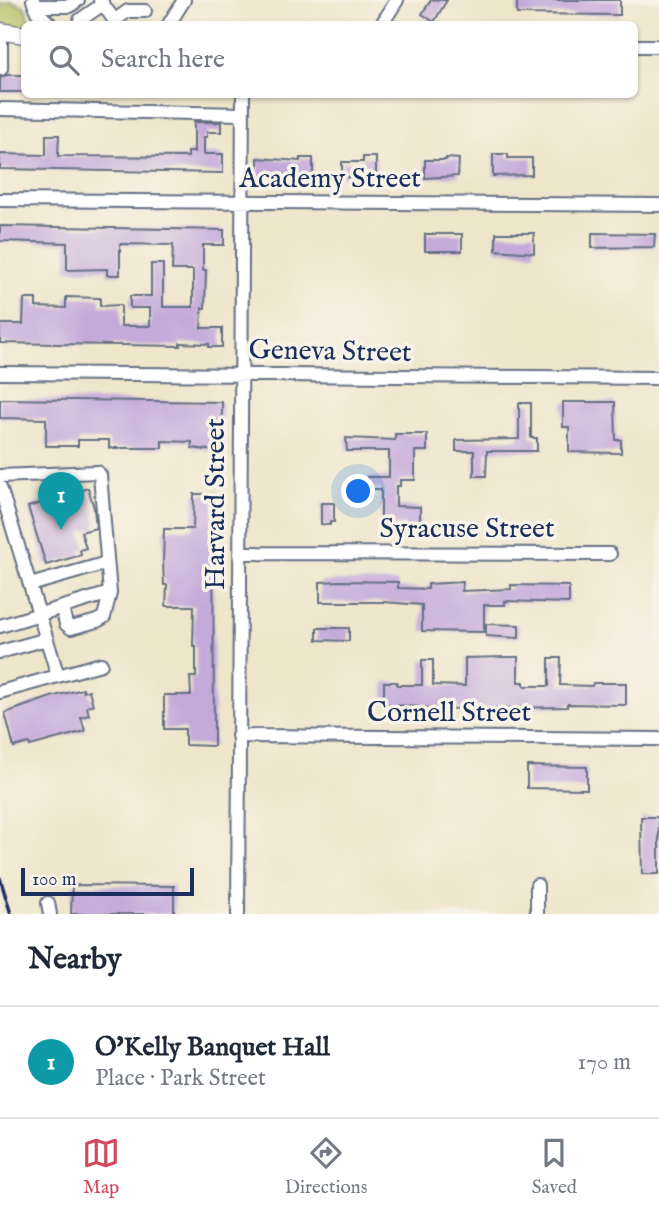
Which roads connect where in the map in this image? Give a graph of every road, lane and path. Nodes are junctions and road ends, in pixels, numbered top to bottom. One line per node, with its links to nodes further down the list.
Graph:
1 (397, 0): 13 (street)
2 (182, 1): 12 (street)
3 (102, 2): 9 (street); 10 (street)
4 (34, 3): 5 (street); 7 (street)
5 (74, 3): 8 (street)
6 (145, 11): 11 (street)
7 (47, 21)
8 (81, 21)
9 (82, 21)
10 (115, 21)
11 (117, 21)
12 (171, 21)
13 (384, 21)
14 (1, 31): 15 (main road); 18 (street)
15 (21, 34)
16 (638, 46): 17 (street)
17 (659, 46)
18 (1, 69)
19 (243, 98): 21 (street, Harvard Street)
20 (0, 109): 21 (street)
21 (243, 114): 23 (street, Harvard Street)
22 (0, 200): 23 (street, Academy Street)
23 (242, 203): 24 (street, Academy Street); 26 (street, Harvard Street)
24 (659, 205)
25 (0, 373): 26 (street, Geneva Street)
26 (241, 376): 27 (street, Geneva Street); 30 (street, Harvard Street)
27 (659, 378)
28 (0, 476): 32 (street)
29 (0, 486): 33 (street)
30 (240, 553): 31 (street, Syracuse Street); 43 (street, Harvard Street)
31 (610, 554)
32 (107, 563): 33 (street); 34 (street)
33 (30, 585): 36 (street)
34 (110, 593): 35 (street); 35 (street)
35 (62, 608): 36 (street)
36 (40, 614): 37 (street); 38 (street)
37 (0, 626)
38 (47, 639): 39 (street); 41 (street)
39 (0, 652)
40 (101, 664): 41 (street)
41 (58, 676): 42 (street)
42 (0, 692)
43 (238, 736): 44 (street, Cornell Street); 46 (street, Harvard Street)
44 (659, 738)
45 (537, 885): 47 (street)
46 (238, 914)
47 (537, 914)

